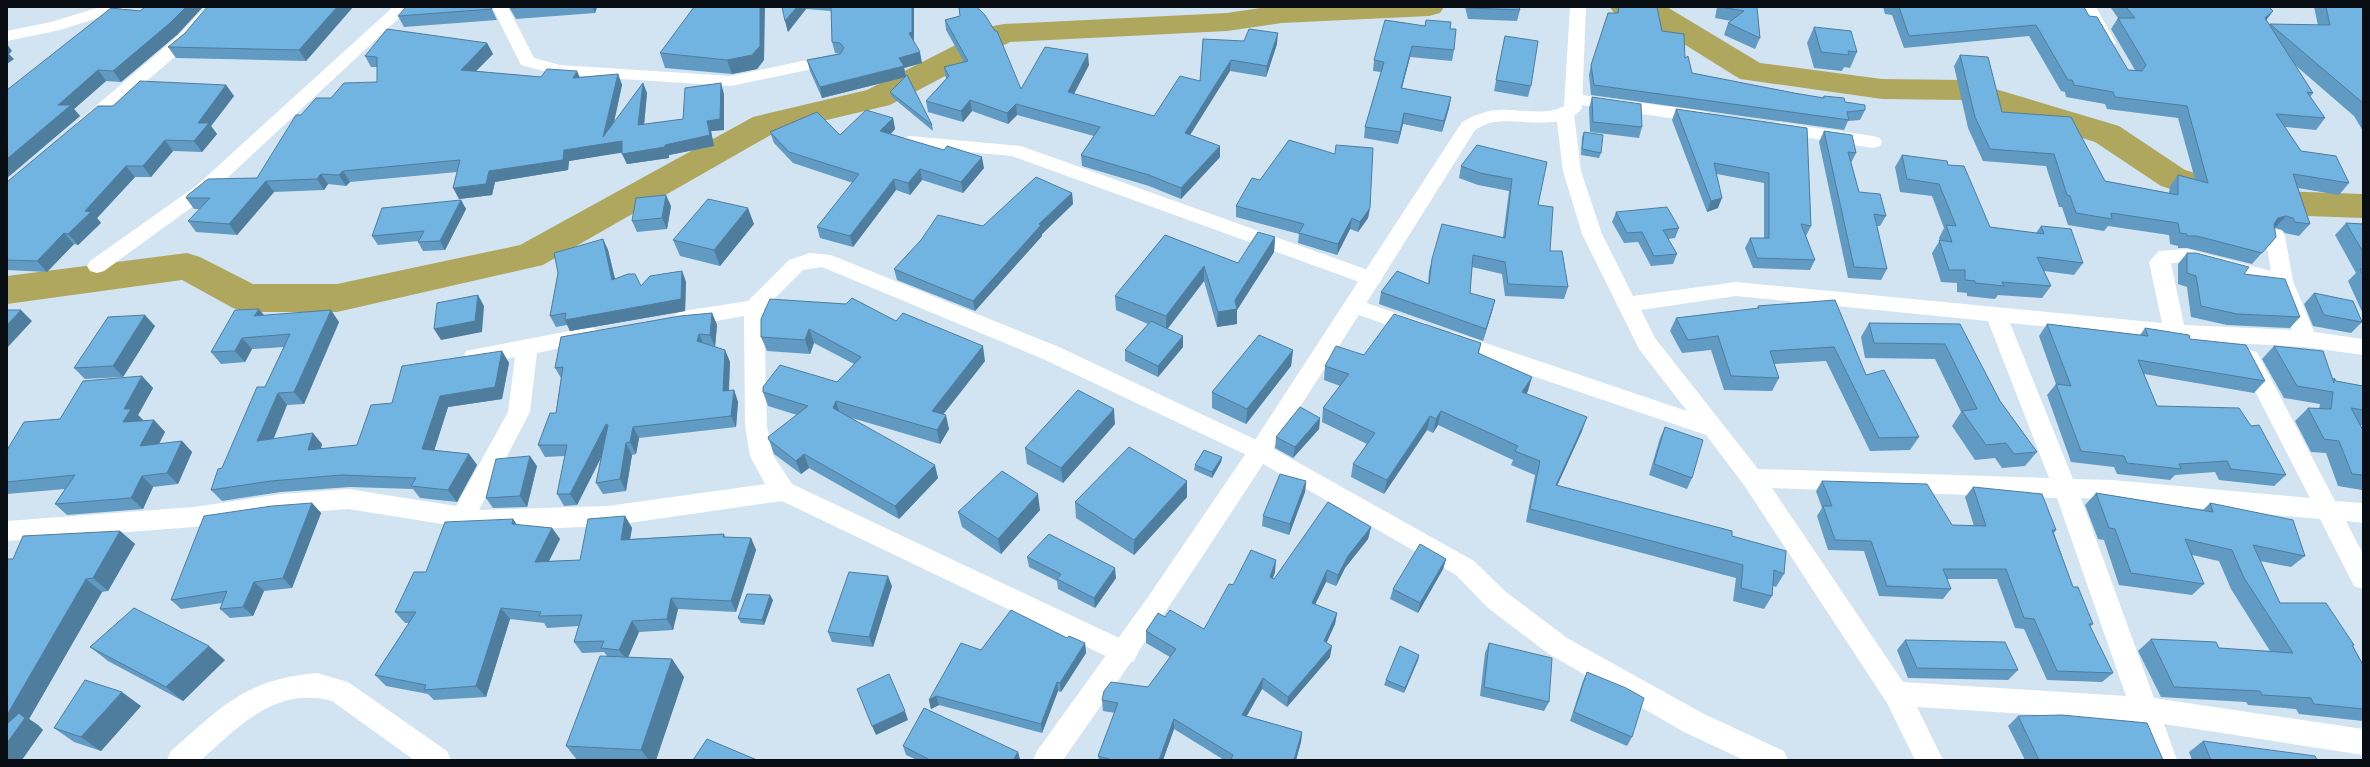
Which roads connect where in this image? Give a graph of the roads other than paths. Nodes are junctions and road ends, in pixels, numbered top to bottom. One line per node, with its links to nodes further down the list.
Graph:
1 (117, 7): 7 (street)
2 (214, 7): 13 (street)
3 (403, 7): 17 (street)
4 (500, 7): 9 (street)
5 (2088, 7): 8 (street)
6 (1578, 13): 10 (street)
7 (7, 36)
8 (2115, 55)
9 (836, 59)
10 (1570, 106): 11 (street); 18 (street); 20 (street)
11 (1723, 120)
12 (1762, 126): 15 (street)
13 (72, 135)
14 (910, 142): 18 (street)
15 (1873, 142)
16 (2275, 236): 19 (street)
17 (97, 266)
18 (1372, 280): 21 (street)
19 (2283, 281): 26 (street); 28 (street)
20 (1627, 304): 23 (street); 32 (street)
21 (1355, 306): 32 (street); 33 (street)
22 (754, 307): 24 (street); 33 (street); 35 (street)
23 (1996, 315): 26 (street); 36 (street)
24 (667, 322)
25 (613, 331): 29 (street)
26 (2175, 332): 27 (street)
27 (2237, 335): 28 (street); 37 (street)
28 (2306, 339): 30 (street)
29 (527, 346): 31 (street); 39 (street)
30 (2363, 347)
31 (454, 360)
32 (1714, 429): 34 (street)
33 (1259, 451): 42 (street); 49 (street)
34 (1752, 478): 36 (street); 43 (street)
35 (774, 488): 39 (street); 42 (street)
36 (2065, 488): 37 (street); 44 (street)
37 (2326, 509): 38 (street); 41 (street)
38 (2363, 513)
39 (463, 517): 40 (street)
40 (7, 531)
41 (2363, 578)
42 (1125, 653): 48 (street)
43 (1896, 694): 44 (street); 50 (street)
44 (2145, 709): 45 (street); 51 (street)
45 (2363, 742)
46 (181, 760): 47 (street)
47 (437, 760)
48 (1046, 760)
49 (1774, 760)
50 (1929, 760)
51 (2163, 760)

